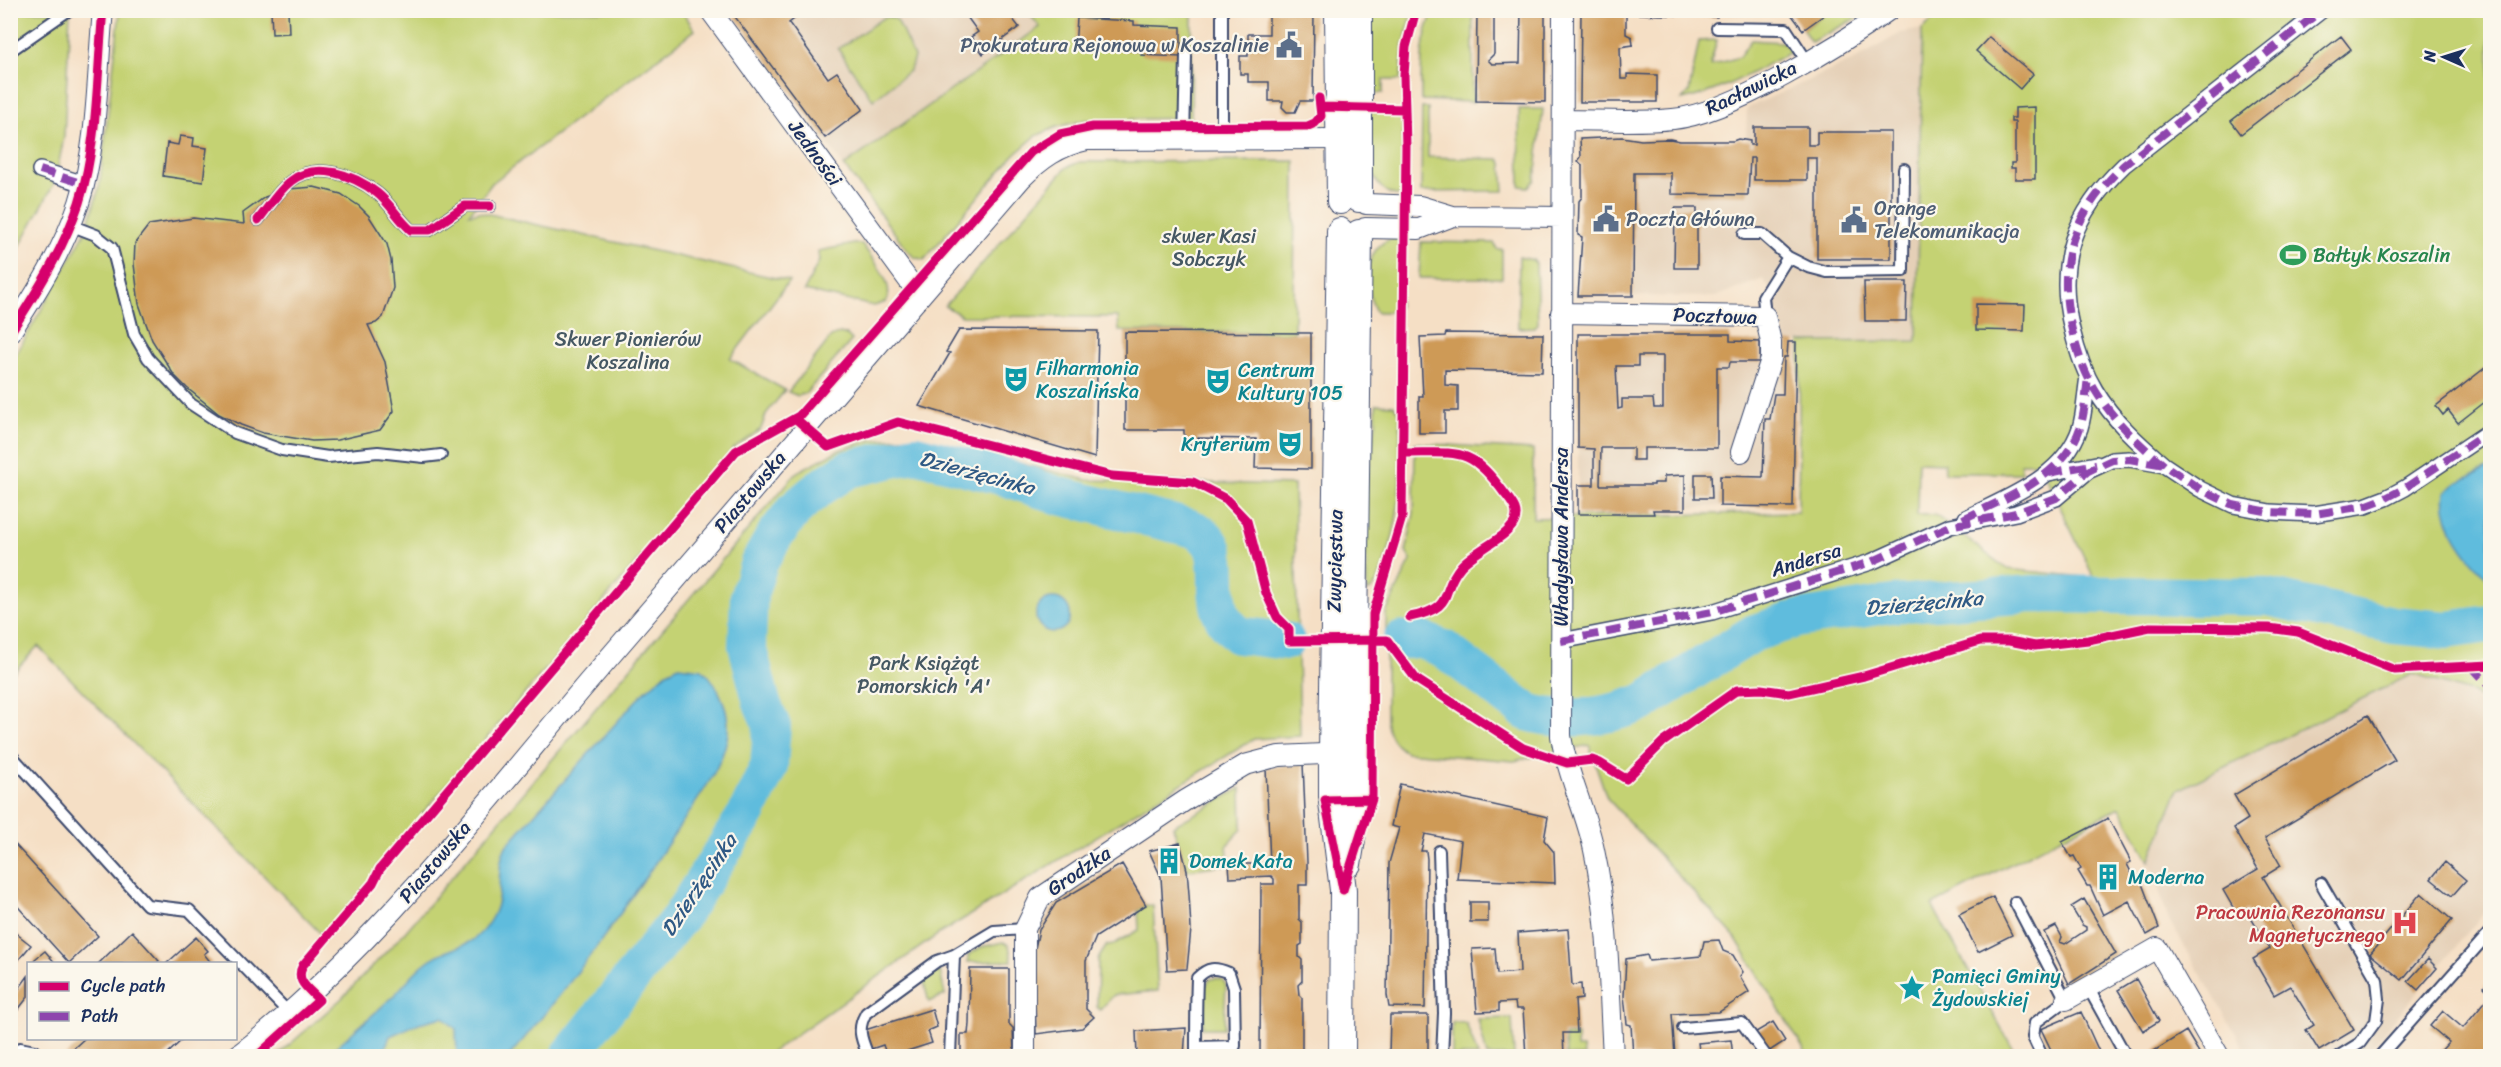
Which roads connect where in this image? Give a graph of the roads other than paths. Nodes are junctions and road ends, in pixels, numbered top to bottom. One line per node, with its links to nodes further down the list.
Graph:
1 (69, 10): 11 (lane)
2 (103, 10): 20 (street)
3 (710, 10): 29 (street, Jedności)
4 (1222, 10): 16 (lane)
5 (1338, 10): 17 (street, Zwycięstwa)
6 (1359, 10): 17 (street, Zwycięstwa)
7 (1563, 10): 14 (street, Władysława Andersa)
8 (1889, 10): 13 (street, Racławicka)
9 (2322, 10): 33 (street)
10 (1717, 28): 13 (lane)
11 (10, 51)
12 (1186, 56): 15 (lane)
13 (1807, 61): 14 (street, Racławicka)
14 (1563, 120): 24 (street, Władysława Andersa)
15 (1184, 139): 16 (street, Piastowska); 29 (street, Piastowska)
16 (1222, 139): 17 (street, Piastowska)
17 (1349, 139): 22 (street, Zwycięstwa)
18 (1904, 168): 28 (lane)
19 (40, 170): 20 (street)
20 (84, 184): 26 (street)
21 (490, 206): 25 (lane)
22 (1355, 216): 23 (street); 23 (street); 42 (street, Zwycięstwa)
23 (1453, 216): 24 (street)
24 (1562, 218): 30 (street, Władysława Andersa)
25 (258, 220)
26 (70, 225): 32 (street); 36 (lane)
27 (1744, 234): 28 (lane)
28 (1788, 257): 31 (lane)
29 (920, 296): 52 (street, Piastowska)
30 (1561, 313): 31 (street, Pocztowa); 41 (street, Władysława Andersa)
31 (1765, 316): 35 (street, Pocztowa)
32 (10, 333)
33 (2088, 377): 38 (street); 39 (street)
34 (2490, 431): 38 (street)
35 (1741, 452)
36 (441, 455)
37 (2101, 464): 38 (street); 39 (street); 40 (street, Andersa)
38 (2164, 465)
39 (2049, 473): 40 (street)
40 (1950, 526): 41 (street, Andersa)
41 (1561, 641): 63 (street, Władysława Andersa)
42 (1344, 752): 47 (street, Grodzka); 61 (street, Zwycięstwa)
43 (10, 754): 52 (lane)
44 (1439, 851): 62 (lane)
45 (2321, 883): 68 (lane)
46 (2015, 902): 51 (lane)
47 (1025, 929): 49 (lane); 60 (street)
48 (2490, 932): 69 (lane)
49 (954, 955): 55 (lane); 59 (lane)
50 (2089, 989): 51 (street); 66 (lane); 67 (street)
51 (2066, 1000): 65 (lane)
52 (288, 1012): 58 (street, Piastowska)
53 (1683, 1028): 64 (lane)
54 (1196, 1052): 54 (lane)
55 (867, 1053)
56 (10, 1056): 57 (lane)
57 (40, 1056)
58 (237, 1056)
59 (950, 1056)
60 (1025, 1056)
61 (1342, 1056)
62 (1442, 1056)
63 (1613, 1056)
64 (1766, 1056)
65 (2043, 1056)
66 (2126, 1056)
67 (2219, 1056)
68 (2339, 1056)
69 (2380, 1056)

